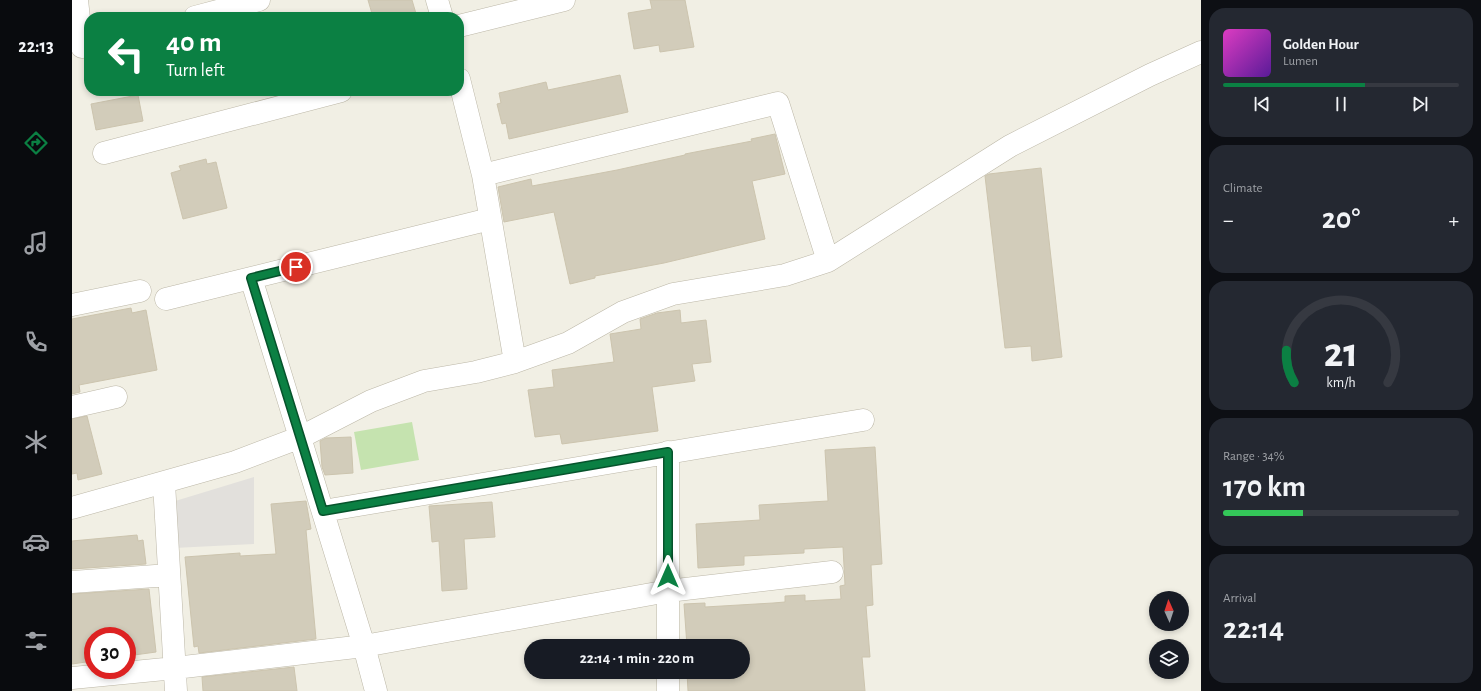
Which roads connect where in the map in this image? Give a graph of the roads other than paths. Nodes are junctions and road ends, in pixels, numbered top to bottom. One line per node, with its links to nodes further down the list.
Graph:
1 (77, 0): 8 (street)
2 (259, 0): 5 (street)
3 (437, 0): 6 (street)
4 (564, 0): 7 (street)
5 (214, 12)
6 (441, 12)
7 (464, 25)
8 (84, 46)
9 (1201, 52): 15 (street)
10 (322, 96): 12 (street)
11 (463, 96): 13 (street)
12 (104, 153)
13 (483, 175): 14 (street); 15 (street)
14 (490, 218): 16 (street); 20 (street)
15 (828, 261): 20 (street)
16 (251, 278): 18 (street); 24 (street)
17 (140, 291): 19 (street)
18 (166, 299)
19 (72, 305)
20 (515, 362): 24 (street)
21 (116, 397): 22 (street)
22 (72, 407)
23 (863, 420): 25 (street)
24 (301, 437): 26 (street); 28 (street)
25 (668, 452): 28 (street); 32 (street)
26 (164, 483): 27 (street); 30 (street)
27 (72, 508)
28 (323, 511): 34 (street)
29 (832, 572): 32 (street)
30 (169, 575): 31 (street); 35 (street)
31 (72, 582)
32 (668, 591): 33 (street); 34 (street)
33 (668, 639)
34 (364, 646): 35 (street); 39 (street)
35 (175, 668): 36 (street); 38 (street)
36 (72, 678)
37 (668, 679): 40 (street)
38 (176, 691)
39 (376, 691)
40 (668, 691)

